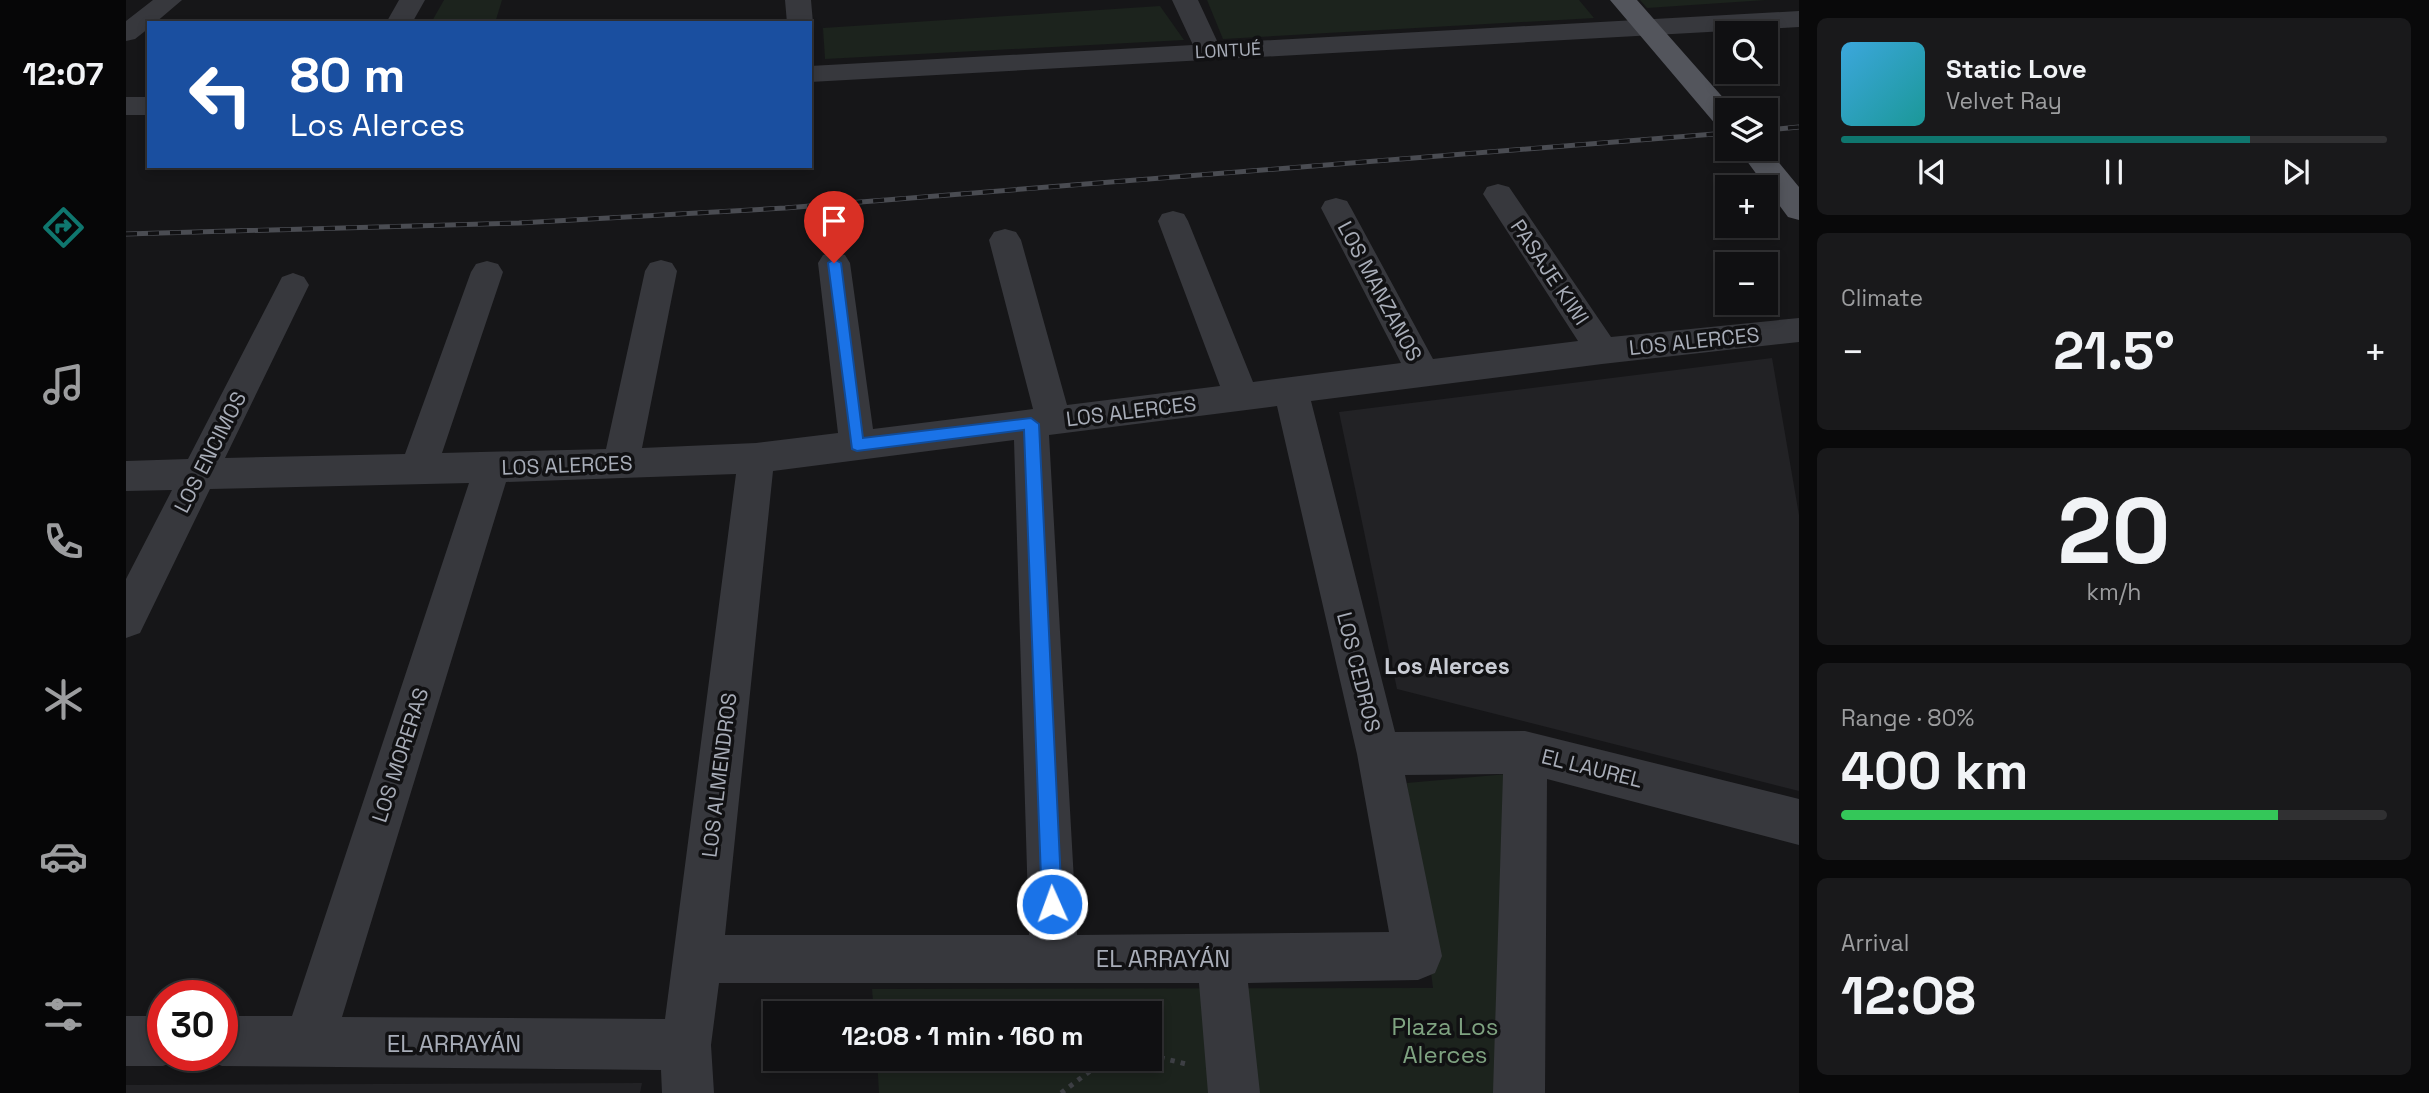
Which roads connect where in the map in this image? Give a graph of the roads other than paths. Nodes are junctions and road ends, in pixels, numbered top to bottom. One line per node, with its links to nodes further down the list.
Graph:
1 (169, 0): 10 (street)
2 (412, 0): 7 (street)
3 (798, 0): 8 (street)
4 (1185, 0): 11 (street)
5 (1623, 0): 9 (main road)
6 (1799, 19): 9 (street, LONTUÉ)
7 (400, 21)
8 (800, 21)
9 (1646, 27): 11 (street, LONTUÉ); 15 (main road)
10 (126, 33)
11 (1209, 51): 12 (street, LONTUÉ)
12 (812, 74)
13 (126, 106): 14 (street)
14 (147, 106)
15 (1715, 106)
16 (1761, 161): 19 (main road)
17 (1498, 194): 27 (street, PASAJE KIWI)
18 (1336, 208): 28 (street, LOS MANZANOS)
19 (1799, 210)
20 (1173, 221): 30 (street)
21 (1005, 240): 31 (street)
22 (834, 263): 32 (street)
23 (487, 271): 36 (street)
24 (661, 271): 34 (street)
25 (293, 285): 37 (street, LOS ENCIMOS)
26 (1799, 330): 27 (street, LOS ALERCES)
27 (1602, 351): 28 (street, LOS ALERCES)
28 (1423, 373): 29 (street, LOS ALERCES)
29 (1291, 391): 30 (street, LOS ALERCES); 41 (street, LOS CEDROS)
30 (1242, 398): 31 (street, LOS ALERCES)
31 (1043, 422): 32 (street, LOS ALERCES); 44 (street)
32 (857, 445): 33 (street, LOS ALERCES)
33 (756, 458): 34 (street, LOS ALERCES); 45 (street, LOS ALMENDROS)
34 (621, 464): 35 (street, LOS ALERCES)
35 (492, 468): 36 (street, LOS ALERCES); 50 (street, LOS MORERAS)
36 (418, 470): 37 (street, LOS ALERCES)
37 (199, 474): 38 (street, LOS ALERCES); 39 (street, LOS ENCIMOS)
38 (126, 476)
39 (126, 620)
40 (1525, 752): 41 (street, EL LAUREL); 42 (street, EL LAUREL); 53 (street)
41 (1379, 754): 43 (street, LOS CEDROS)
42 (1799, 822)
43 (1418, 956): 46 (street, EL ARRAYÁN)
44 (1054, 958): 45 (street, EL ARRAYÁN); 46 (street, EL ARRAYÁN)
45 (698, 959): 51 (street, LOS ALMENDROS)
46 (1221, 959): 52 (street)
47 (126, 1041): 48 (street)
48 (147, 1041)
49 (238, 1041): 50 (street, EL ARRAYÁN)
50 (309, 1042): 51 (street, EL ARRAYÁN)
51 (687, 1069)
52 (1234, 1093)
53 (1519, 1093)

